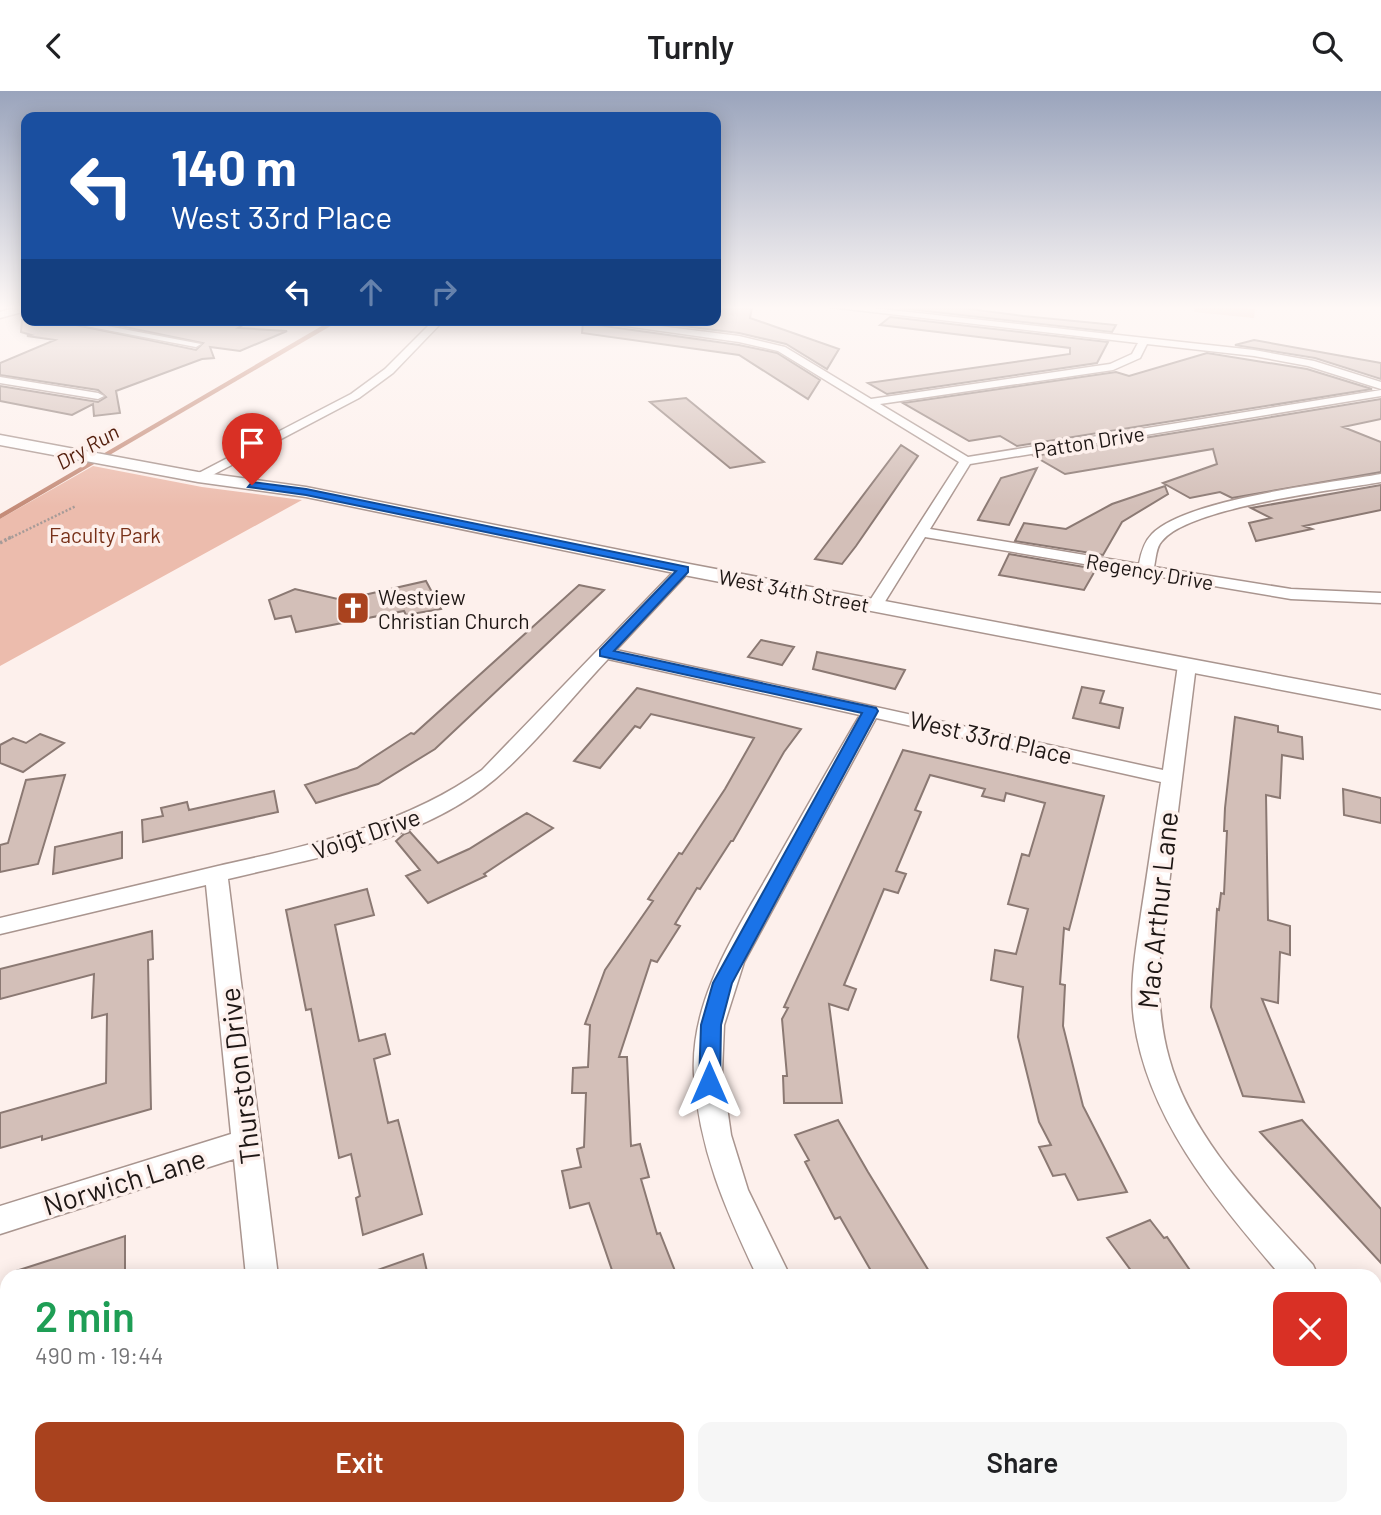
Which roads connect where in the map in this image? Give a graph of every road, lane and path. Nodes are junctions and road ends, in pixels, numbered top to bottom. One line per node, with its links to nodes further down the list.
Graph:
1 (386, 373): 12 (street)
2 (823, 373): 9 (street)
3 (1068, 373): 9 (street)
4 (1338, 373): 6 (street)
5 (0, 380): 8 (street)
6 (1381, 386)
7 (1381, 393): 11 (street, Patton Drive)
8 (98, 396)
9 (871, 402): 11 (street)
10 (0, 440): 12 (street, West 34th Street)
11 (966, 461): 15 (street)
12 (198, 477): 17 (street, West 34th Street)
13 (1381, 478): 18 (street)
14 (76, 506): 16 (path)
15 (920, 532): 18 (street, Regency Drive); 20 (street)
16 (0, 543)
17 (684, 569): 20 (street, West 34th Street); 21 (street, Voigt Drive)
18 (1146, 571): 19 (street, Regency Drive)
19 (1381, 598)
20 (875, 605): 22 (street, West 34th Street)
21 (605, 653): 24 (street, West 33rd Place); 26 (street, Voigt Drive)
22 (1187, 665): 23 (street, West 34th Street); 25 (street, Mac Arthur Lane)
23 (1381, 702)
24 (871, 711): 25 (street, West 33rd Place); 31 (street)
25 (1172, 778): 32 (street, Mac Arthur Lane)
26 (216, 876): 27 (street, Voigt Drive); 28 (street, Thurston Drive)
27 (0, 926)
28 (247, 1142): 29 (street, Norwich Lane); 30 (street, Thurston Drive)
29 (0, 1220)
30 (261, 1269)
31 (771, 1269)
32 (1296, 1269)

